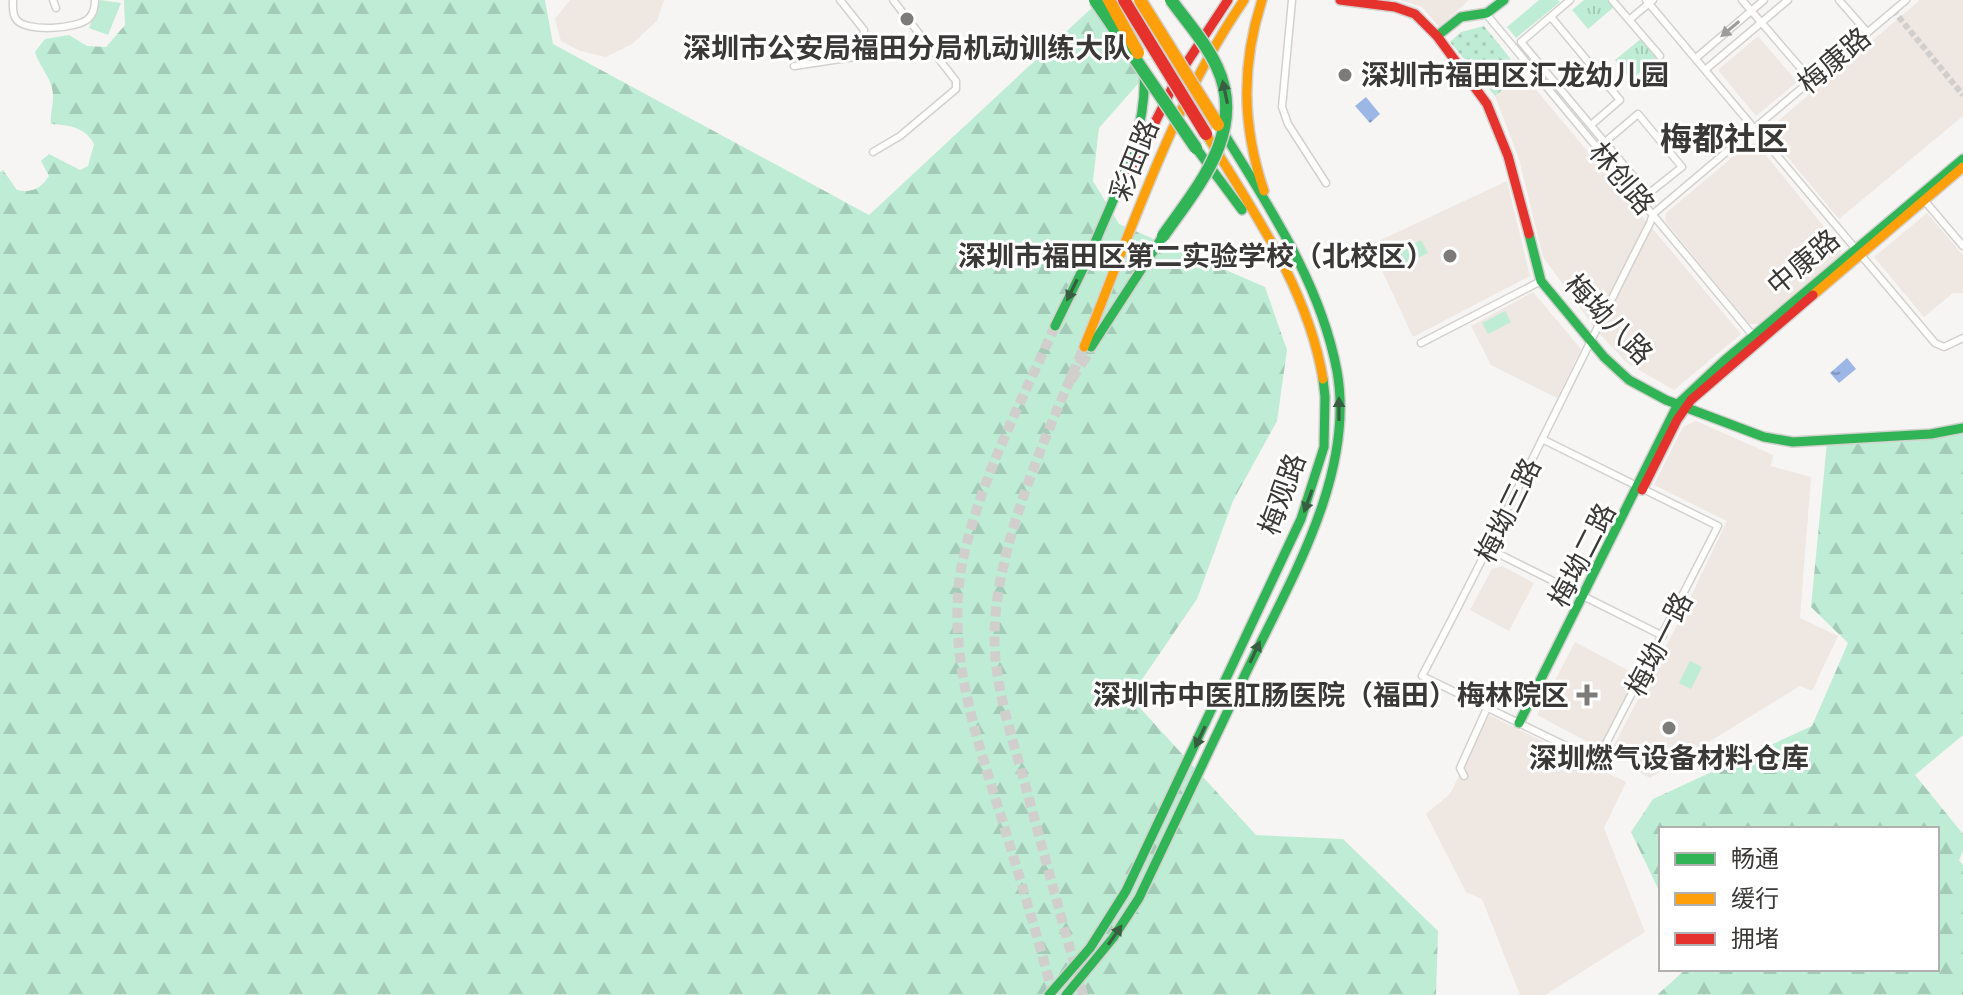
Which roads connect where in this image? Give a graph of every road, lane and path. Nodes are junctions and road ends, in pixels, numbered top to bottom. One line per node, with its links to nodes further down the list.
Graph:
1 (13, 0): 3 (street)
2 (53, 0): 25 (street)
3 (95, 0)
4 (840, 0): 35 (street)
5 (893, 0): 41 (street)
6 (1095, 0): 51 (main road, bridge)
7 (1109, 0): 48 (main road, bridge)
8 (1124, 0): 51 (main road, 梅观路, bridge)
9 (1140, 0): 47 (main road, 梅观路, bridge)
10 (1171, 0): 12 (main road, 彩田路, one-way to 10, bridge)
11 (1228, 0): 48 (main road, 彩田路)
12 (1244, 0)
13 (1262, 0): 47 (main road)
14 (1292, 0): 44 (street)
15 (1340, 0): 32 (main road, 梅坳八路)
16 (1504, 0): 27 (main road)
17 (1570, 0): 28 (street)
18 (1612, 0): 29 (street)
19 (1742, 0): 26 (street)
20 (1764, 0): 26 (street)
21 (1788, 0): 30 (street)
22 (1839, 0): 31 (street)
23 (1906, 0): 31 (street, 梅康路)
24 (1650, 1): 29 (street); 34 (street)
25 (56, 8)
26 (1751, 11): 30 (street); 34 (street, one-way to 34)
27 (1487, 15): 32 (main road); 46 (street, 林创路)
28 (1551, 17): 38 (street); 38 (street)
29 (1629, 20): 33 (street)
30 (1761, 22): 36 (street); 37 (street)
31 (1867, 32): 37 (street, 梅康路)
32 (1437, 36): 52 (main road, 梅坳八路)
33 (1660, 56)
34 (1696, 58): 36 (street)
35 (794, 66)
36 (1705, 70): 39 (street)
37 (1810, 79): 39 (street, 梅康路)
38 (1591, 125): 40 (street)
39 (1753, 128): 46 (street, 梅康路); 50 (street)
40 (1605, 142): 40 (street)
41 (873, 152)
42 (1963, 159): 45 (main road, 中康路)
43 (1963, 167): 45 (main road, 中康路)
44 (1326, 183)
45 (1922, 198): 49 (street); 50 (main road, 中康路)
46 (1653, 214): 54 (street, 林创路); 57 (street, 梅坳三路)
47 (1282, 231): 69 (main road, 梅观路, one-way to 47)
48 (1094, 245): 53 (main road, 彩田路, one-way to 53)
49 (1963, 246)
50 (1859, 251): 54 (main road, 中康路); 55 (street)
51 (1282, 265): 68 (main road, 梅观路, one-way to 68)
52 (1541, 281): 56 (street); 57 (main road, 梅坳八路)
53 (1055, 326)
54 (1755, 338): 58 (main road, 中康路)
55 (1963, 338)
56 (1421, 343)
57 (1591, 343): 58 (main road, 梅坳八路); 60 (street, 梅坳三路)
58 (1682, 406): 59 (main road, 梅坳八路); 61 (main road, 梅坳二路)
59 (1963, 428)
60 (1542, 439): 61 (street); 62 (street, 梅坳三路)
61 (1639, 488): 63 (main road, 梅坳二路); 64 (street, 梅坳一路)
62 (1489, 549): 63 (street); 65 (street, 梅坳三路)
63 (1584, 597): 64 (street); 66 (main road, 梅坳二路)
64 (1663, 636): 66 (street, 梅坳一路)
65 (1487, 708): 66 (street); 67 (street)
66 (1522, 724)
67 (1464, 776)
68 (1049, 995)
69 (1066, 995)

